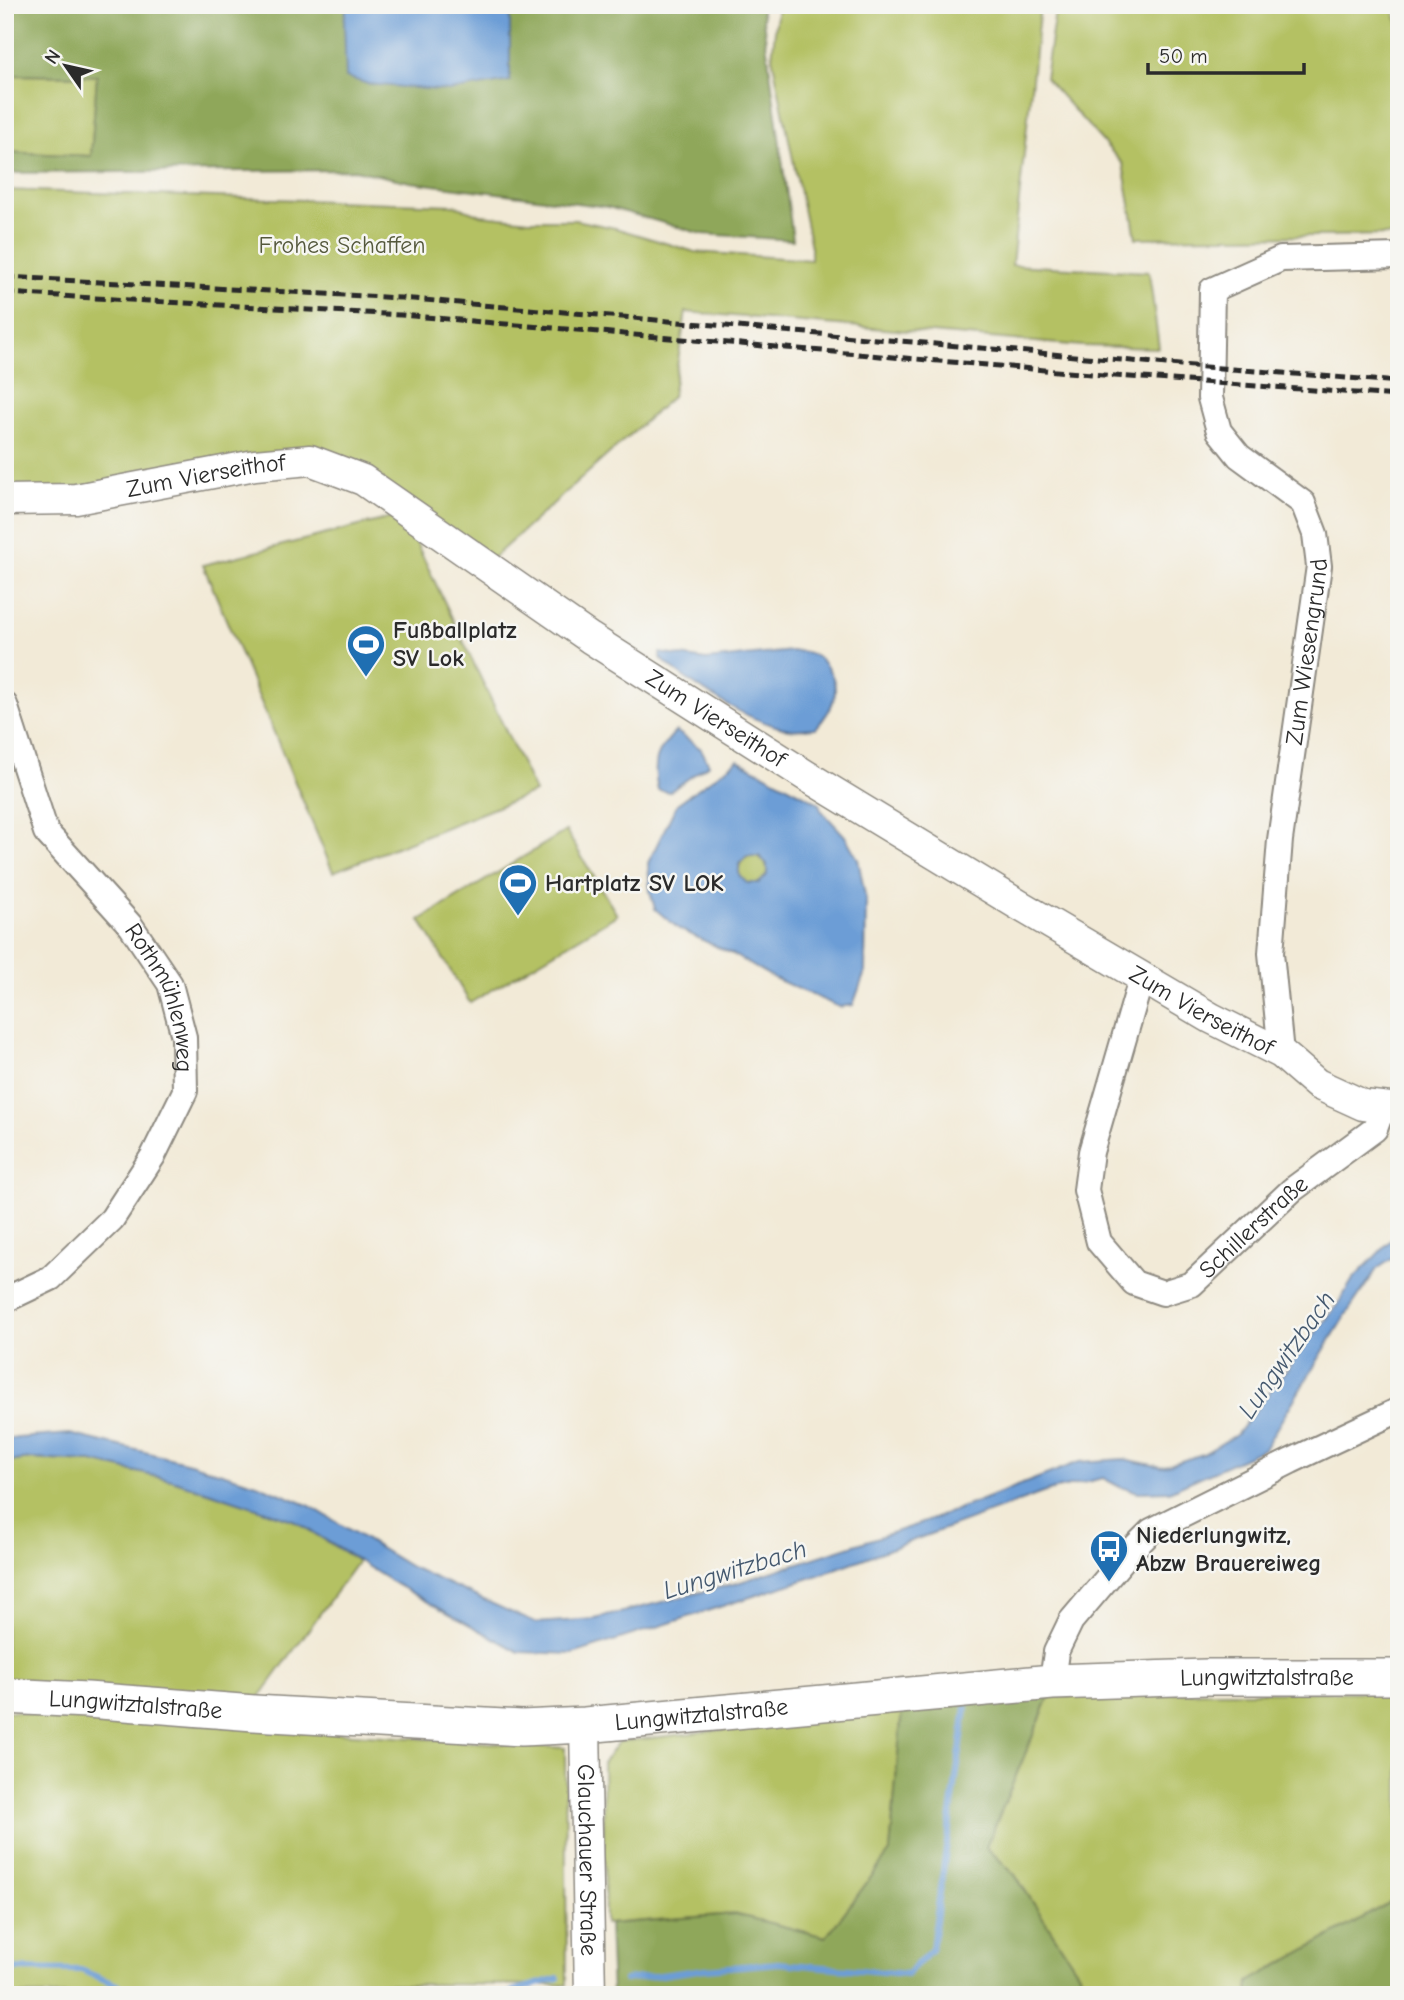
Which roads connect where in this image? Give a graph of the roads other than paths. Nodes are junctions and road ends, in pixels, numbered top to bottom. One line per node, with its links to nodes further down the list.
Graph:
1 (1399, 256): 5 (street, Zum Wiesengrund)
2 (5, 500): 4 (street, Zum Vierseithof)
3 (5, 705): 7 (street, Rothmühlenweg)
4 (1142, 976): 5 (street, Zum Vierseithof); 6 (street, Schillerstraße)
5 (1281, 1053): 6 (street, Zum Vierseithof)
6 (1391, 1108)
7 (5, 1300)
8 (1399, 1410): 10 (street)
9 (1399, 1677): 10 (main road, Lungwitztalstraße)
10 (1052, 1682): 12 (main road, Lungwitztalstraße)
11 (5, 1696): 12 (main road, Lungwitztalstraße)
12 (585, 1725): 13 (street, Glauchauer Straße)
13 (590, 1995)

